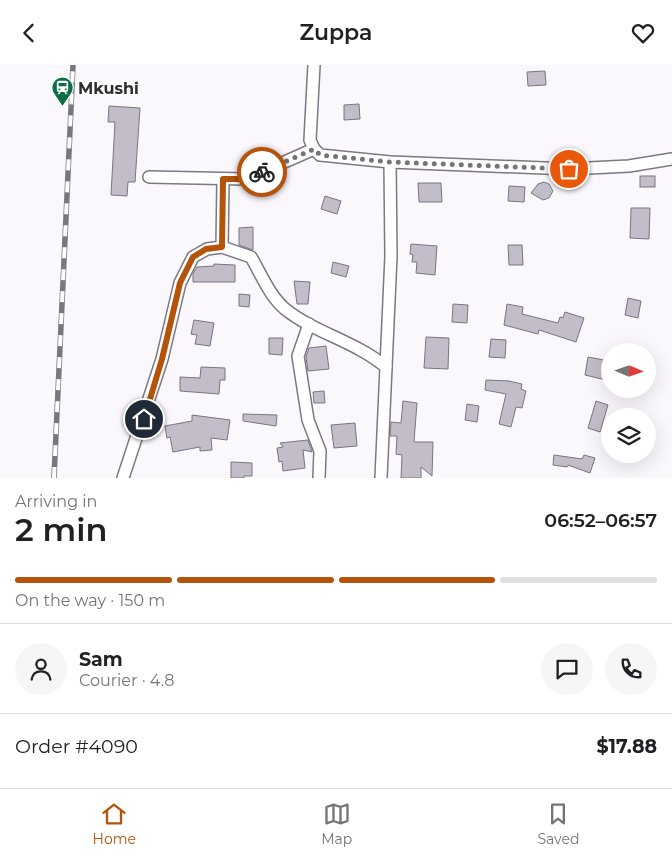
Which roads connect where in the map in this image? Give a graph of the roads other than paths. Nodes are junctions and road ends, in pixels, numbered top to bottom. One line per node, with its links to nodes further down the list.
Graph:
1 (314, 65): 2 (street)
2 (314, 149): 4 (street); 6 (street)
3 (672, 159): 4 (street)
4 (390, 162): 9 (street)
5 (149, 177): 6 (street)
6 (223, 179): 7 (street)
7 (222, 247): 8 (street); 10 (street)
8 (309, 323): 9 (street); 11 (street)
9 (386, 367): 12 (street)
10 (123, 478)
11 (319, 478)
12 (381, 478)

